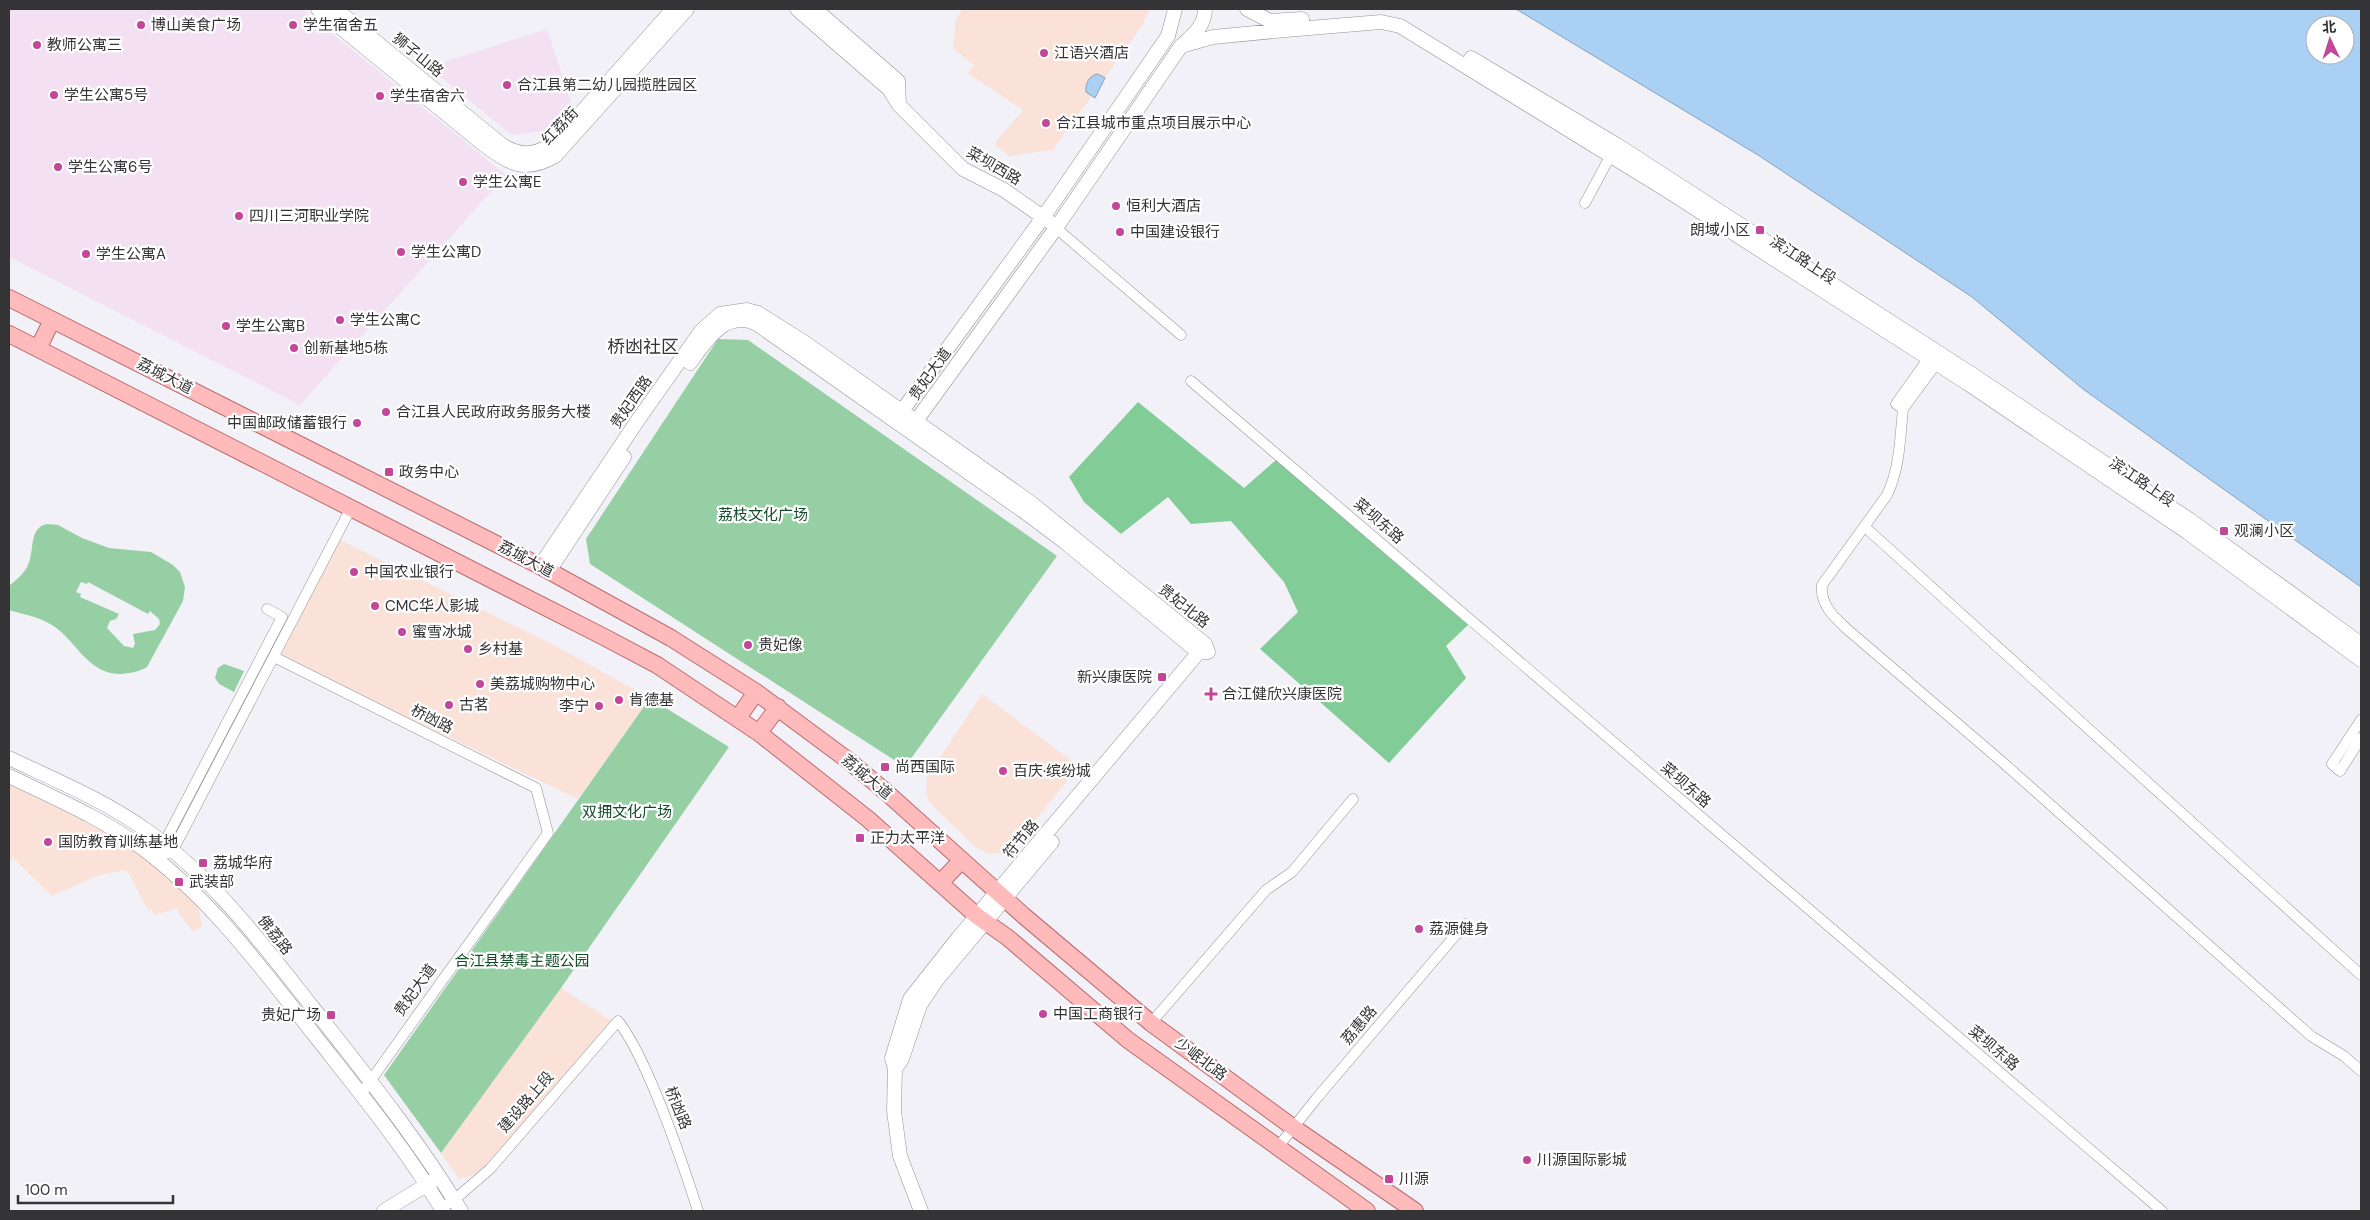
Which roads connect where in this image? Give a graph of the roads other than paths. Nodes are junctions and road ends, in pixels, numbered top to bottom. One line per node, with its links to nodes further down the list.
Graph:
1 (318, 9): 15 (main road, 狮子山路)
2 (336, 9): 15 (main road, 狮子山路)
3 (673, 9): 15 (main road, 红荔街)
4 (687, 9): 15 (main road, 红荔街)
5 (797, 9): 13 (main road, 菜坝西路)
6 (815, 9): 13 (main road)
7 (1165, 9): 11 (main road)
8 (1175, 9): 11 (main road)
9 (1206, 9): 12 (main road, 贵妃大道)
10 (1247, 9): 14 (main road, 滨江路上段)
11 (1168, 36): 12 (main road); 17 (main road, 贵妃大道)
12 (1181, 46): 14 (main road, 滨江路上段); 18 (main road, 贵妃大道)
13 (899, 105): 17 (main road, 菜坝西路)
14 (1614, 150): 16 (street); 24 (main road, 滨江路上段)
15 (531, 160)
16 (1585, 203)
17 (1044, 216): 18 (main road, 菜坝西路); 26 (main road, 贵妃大道)
18 (1056, 228): 22 (street); 26 (main road, 贵妃大道)
19 (9, 298): 20 (main road, 荔城大道)
20 (52, 320): 23 (main road); 29 (main road, 荔城大道)
21 (9, 334): 23 (main road, 荔城大道)
22 (1181, 335)
23 (38, 349): 27 (main road, 荔城大道)
24 (1934, 358): 28 (street); 31 (main road, 滨江路上段); 34 (main road, 滨江路上段)
25 (1191, 381): 69 (street, 菜坝东路)
26 (907, 419): 29 (main road, 贵妃西路); 32 (main road, 贵妃北路)
27 (351, 508): 33 (street); 37 (main road, 荔城大道)
28 (1865, 527): 52 (street); 55 (street)
29 (545, 569): 35 (main road, 荔城大道)
30 (267, 609): 45 (street)
31 (2361, 644)
32 (1204, 650): 49 (main road, 符节路)
33 (274, 657): 44 (street, 桥凼路); 45 (street)
34 (2361, 660)
35 (756, 692): 36 (main road, 荔城大道); 37 (main road)
36 (778, 707): 39 (main road); 47 (main road, 荔城大道)
37 (738, 718): 39 (main road, 荔城大道)
38 (2361, 720): 40 (street)
39 (759, 734): 48 (main road, 荔城大道)
40 (2361, 738)
41 (9, 758): 45 (main road, 佛荔路)
42 (9, 776): 46 (main road, 佛荔路)
43 (1354, 799): 54 (street)
44 (548, 833): 56 (street, 贵妃大道)
45 (168, 847): 46 (street); 56 (main road, 佛荔路)
46 (156, 859): 57 (main road, 佛荔路)
47 (962, 860): 48 (main road); 49 (main road, 荔城大道)
48 (940, 883): 50 (main road, 荔城大道)
49 (1001, 895): 50 (main road, 符节路); 54 (main road, 少岷北路)
50 (981, 919): 59 (main road, 少岷北路); 66 (main road, 符节路)
51 (1465, 924): 58 (street, 荔惠路)
52 (2361, 975)
53 (618, 1021): 62 (street, 建设路上段); 65 (street, 桥凼路)
54 (1151, 1023): 58 (main road, 少岷北路)
55 (2361, 1071)
56 (370, 1080): 57 (street, 贵妃大道); 60 (main road, 佛荔路)
57 (361, 1094): 61 (main road, 佛荔路)
58 (1294, 1128): 59 (street, 荔惠路); 68 (main road, 少岷北路)
59 (1278, 1147): 67 (main road, 少岷北路)
60 (440, 1176): 61 (main road); 62 (main road, 佛荔路)
61 (426, 1185): 63 (main road, 佛荔路); 64 (main road)
62 (458, 1206): 63 (street, 建设路上段)
63 (442, 1210)
64 (384, 1211)
65 (698, 1211)
66 (921, 1211)
67 (1367, 1211)
68 (1416, 1211)
69 (2162, 1211)

